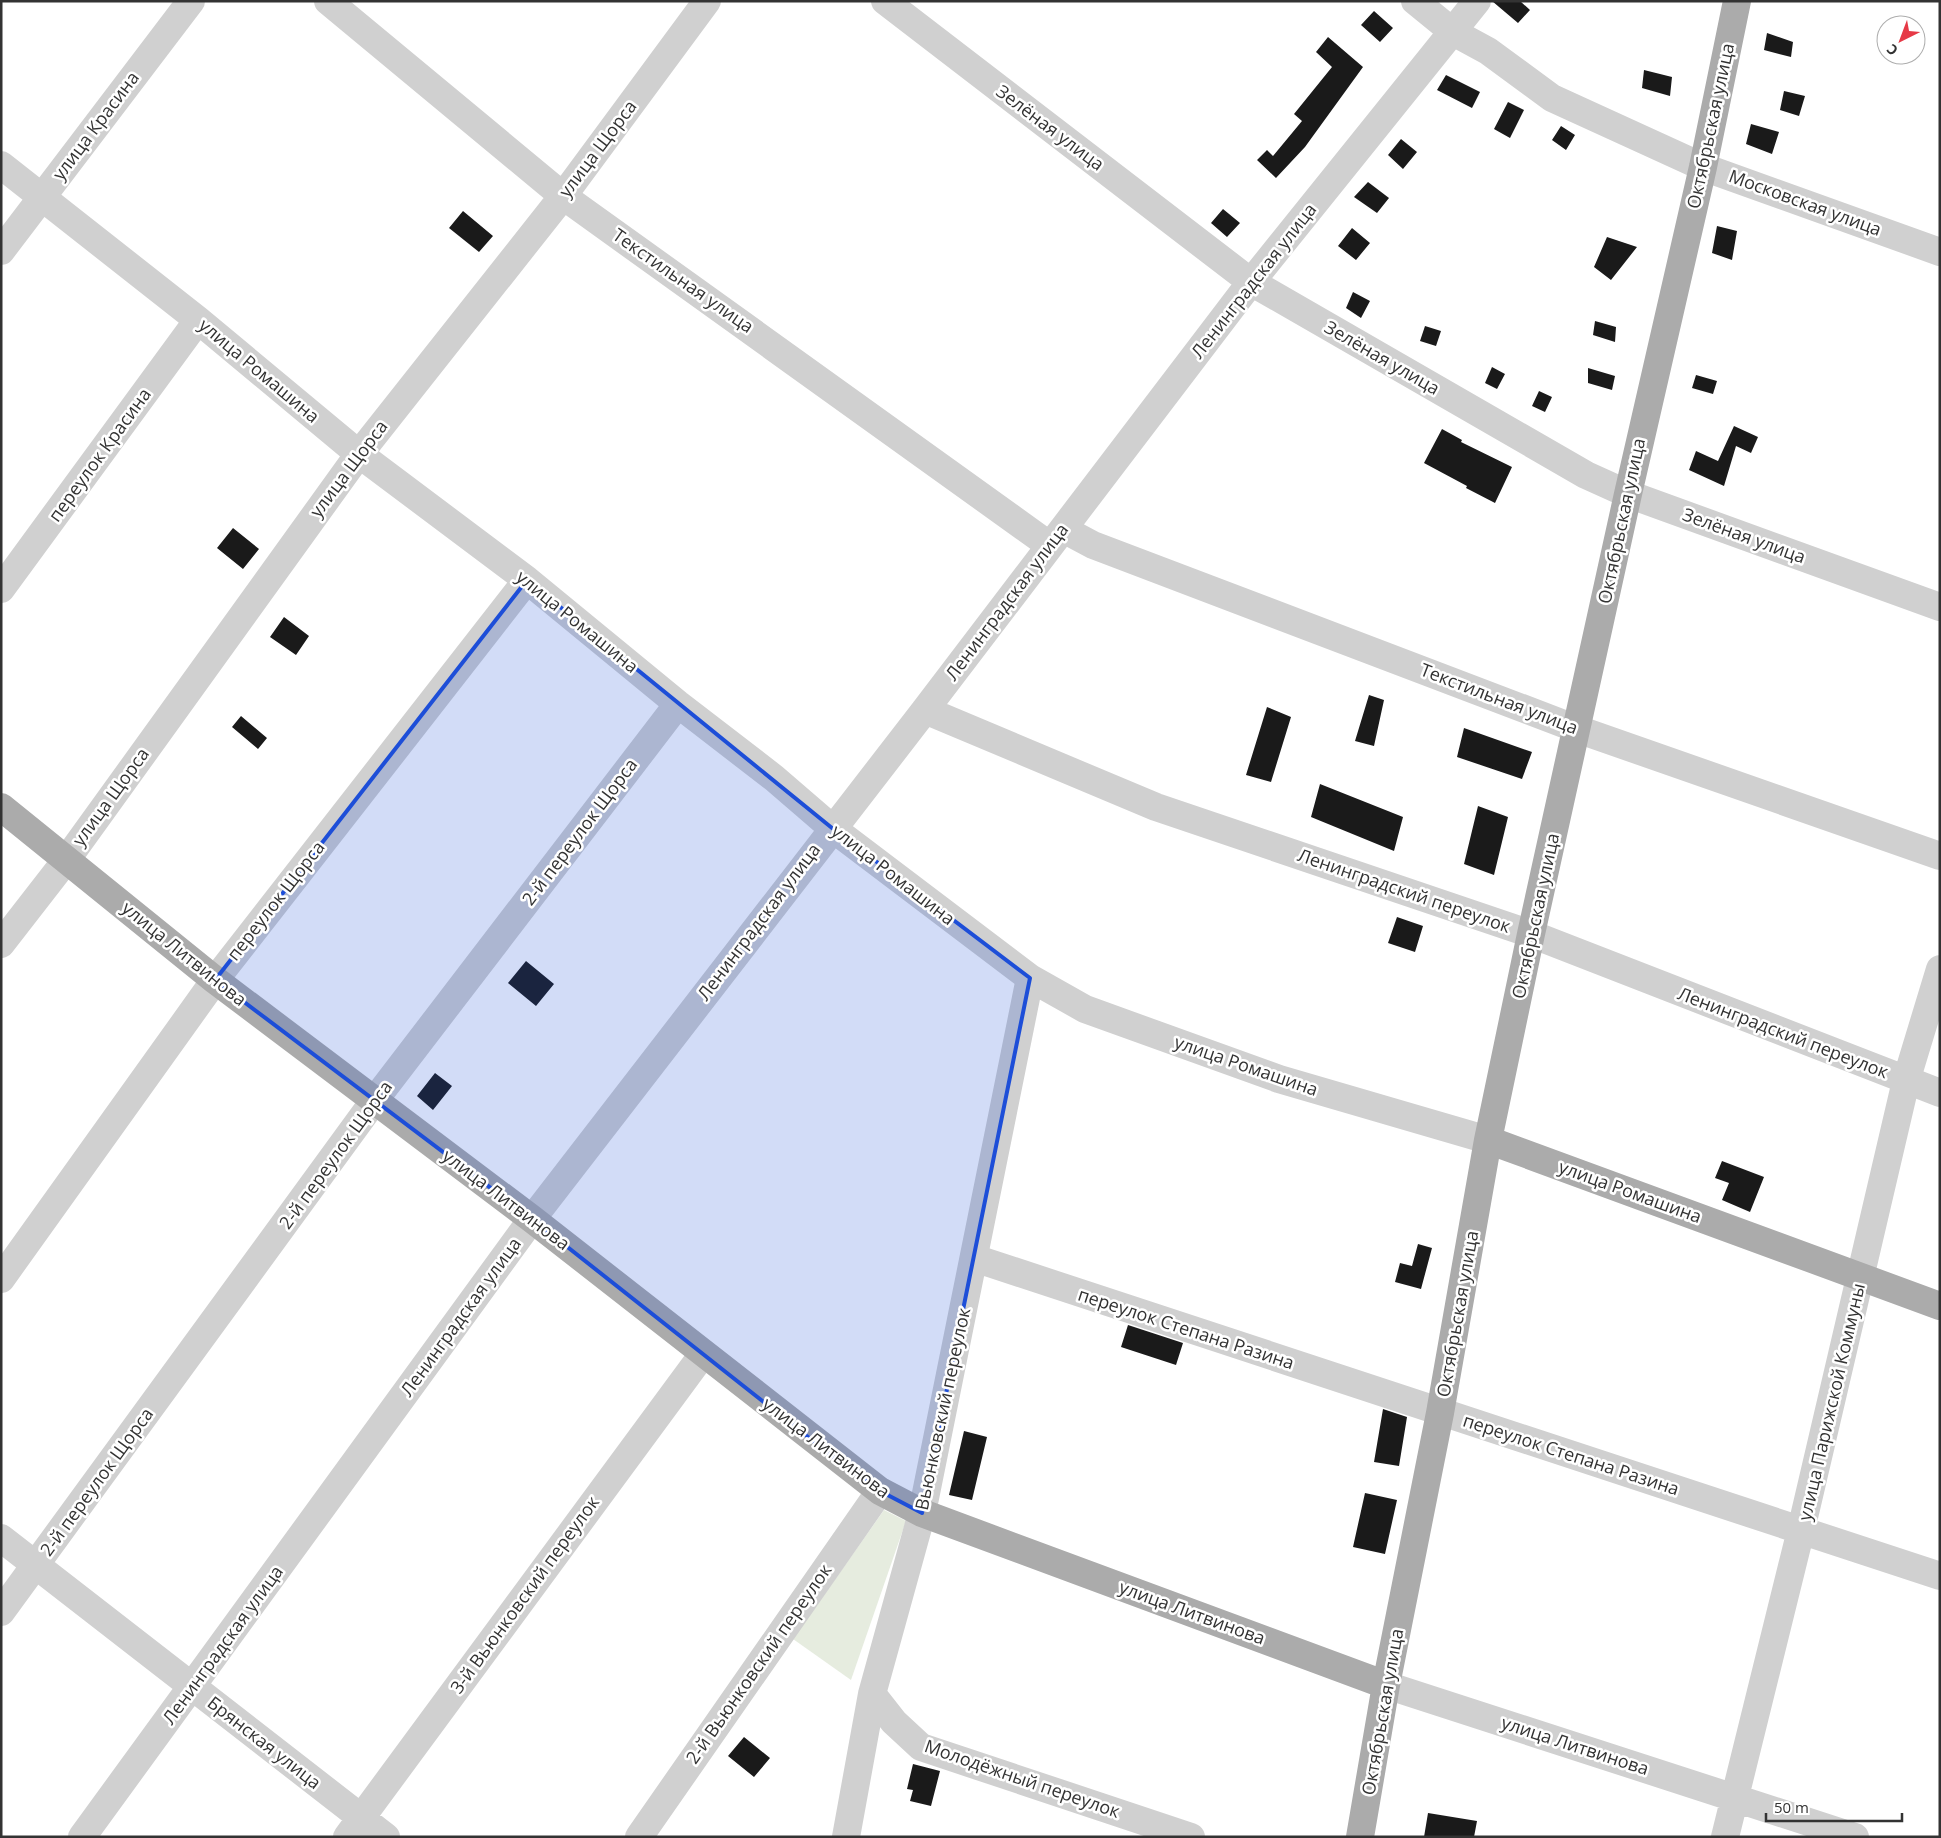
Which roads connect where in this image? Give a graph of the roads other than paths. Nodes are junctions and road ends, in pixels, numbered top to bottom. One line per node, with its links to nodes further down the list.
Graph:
1 (192, 1): 12 (street, улица Красина)
2 (328, 1): 11 (street, Текстильная улица)
3 (707, 1): 11 (street, улица Щорса)
4 (885, 1): 15 (street, Зелёная улица)
5 (1415, 1): 8 (street, Московская улица)
6 (1477, 1): 8 (street, Ленинградская улица)
7 (1737, 1): 10 (main road, Октябрьская улица)
8 (1454, 32): 10 (street, Московская улица); 15 (street, Ленинградская улица)
9 (1, 165): 12 (street, улица Ромашина)
10 (1703, 167): 14 (street, Московская улица); 18 (main road, Октябрьская улица)
11 (563, 196): 17 (street, улица Щорса); 19 (street, Текстильная улица)
12 (42, 197): 13 (street, улица Красина); 16 (street, улица Ромашина)
13 (1, 251)
14 (1940, 252)
15 (1251, 282): 18 (street, Зелёная улица); 19 (street, Ленинградская улица)
16 (198, 320): 17 (street, улица Ромашина); 21 (street, переулок Красина)
17 (359, 454): 20 (street, улица Ромашина); 29 (street, улица Щорса)
18 (1628, 494): 22 (street, Зелёная улица); 25 (main road, Октябрьская улица)
19 (1056, 537): 24 (street, Ленинградская улица); 25 (street, Текстильная улица)
20 (527, 580): 23 (street, улица Ромашина); 34 (street, переулок Щорса)
21 (1, 589)
22 (1940, 607)
23 (678, 704): 27 (street, улица Ромашина); 37 (street, 2-й переулок Щорса)
24 (925, 710): 27 (street, Ленинградская улица); 30 (street, Ленинградский переулок)
25 (1577, 729): 28 (street, Текстильная улица); 30 (main road, Октябрьская улица)
26 (1, 806): 29 (main road, улица Литвинова)
27 (832, 828): 33 (street, улица Ромашина); 39 (street, Ленинградская улица)
28 (1940, 856)
29 (67, 859): 31 (street, улица Щорса); 34 (main road, улица Литвинова)
30 (1531, 934): 35 (street, Ленинградский переулок); 38 (main road, Октябрьская улица)
31 (1, 944)
32 (1940, 969): 35 (street, улица Парижской Коммуны)
33 (1030, 978): 38 (street, улица Ромашина); 40 (street, Вьюнковский переулок)
34 (215, 980): 37 (main road, улица Литвинова); 42 (street, переулок Щорса)
35 (1906, 1081): 36 (street, Ленинградский переулок); 41 (street, улица Парижской Коммуны)
36 (1940, 1094)
37 (374, 1101): 39 (main road, улица Литвинова); 50 (street, 2-й переулок Щорса)
38 (1488, 1140): 41 (main road, улица Ромашина); 45 (main road, Октябрьская улица)
39 (532, 1219): 44 (main road, улица Литвинова); 54 (street, Ленинградская улица)
40 (974, 1258): 45 (street, переулок Степана Разина); 47 (street, Вьюнковский переулок)
41 (1861, 1277): 43 (main road, улица Ромашина); 48 (street, улица Парижской Коммуны)
42 (1, 1279)
43 (1940, 1306)
44 (703, 1354): 46 (main road, улица Литвинова); 57 (street, 3-й Вьюнковский переулок)
45 (1440, 1413): 48 (street, переулок Степана Разина); 53 (main road, Октябрьская улица)
46 (880, 1491): 47 (main road, улица Литвинова); 60 (street, 2-й Вьюнковский переулок)
47 (922, 1513): 53 (main road, улица Литвинова); 55 (street, Вьюнковский переулок)
48 (1801, 1530): 51 (street, переулок Степана Разина); 56 (street, улица Парижской Коммуны)
49 (1, 1538): 50 (street, Брянская улица)
50 (36, 1565): 52 (street, 2-й переулок Щорса); 54 (street, Брянская улица)
51 (1940, 1576)
52 (1, 1612)
53 (1386, 1685): 56 (street, улица Литвинова); 63 (main road, Октябрьская улица)
54 (192, 1687): 57 (street, Брянская улица); 58 (street, Ленинградская улица)
55 (872, 1694): 61 (street, Вьюнковский переулок); 62 (street, Молодёжный переулок)
56 (1734, 1798): 64 (street, улица Парижской Коммуны); 65 (street, улица Литвинова)
57 (354, 1827): 59 (street, Брянская улица)
58 (82, 1837)
59 (386, 1837)
60 (638, 1837)
61 (846, 1837)
62 (1191, 1837)
63 (1360, 1837)
64 (1725, 1837)
65 (1855, 1837)

